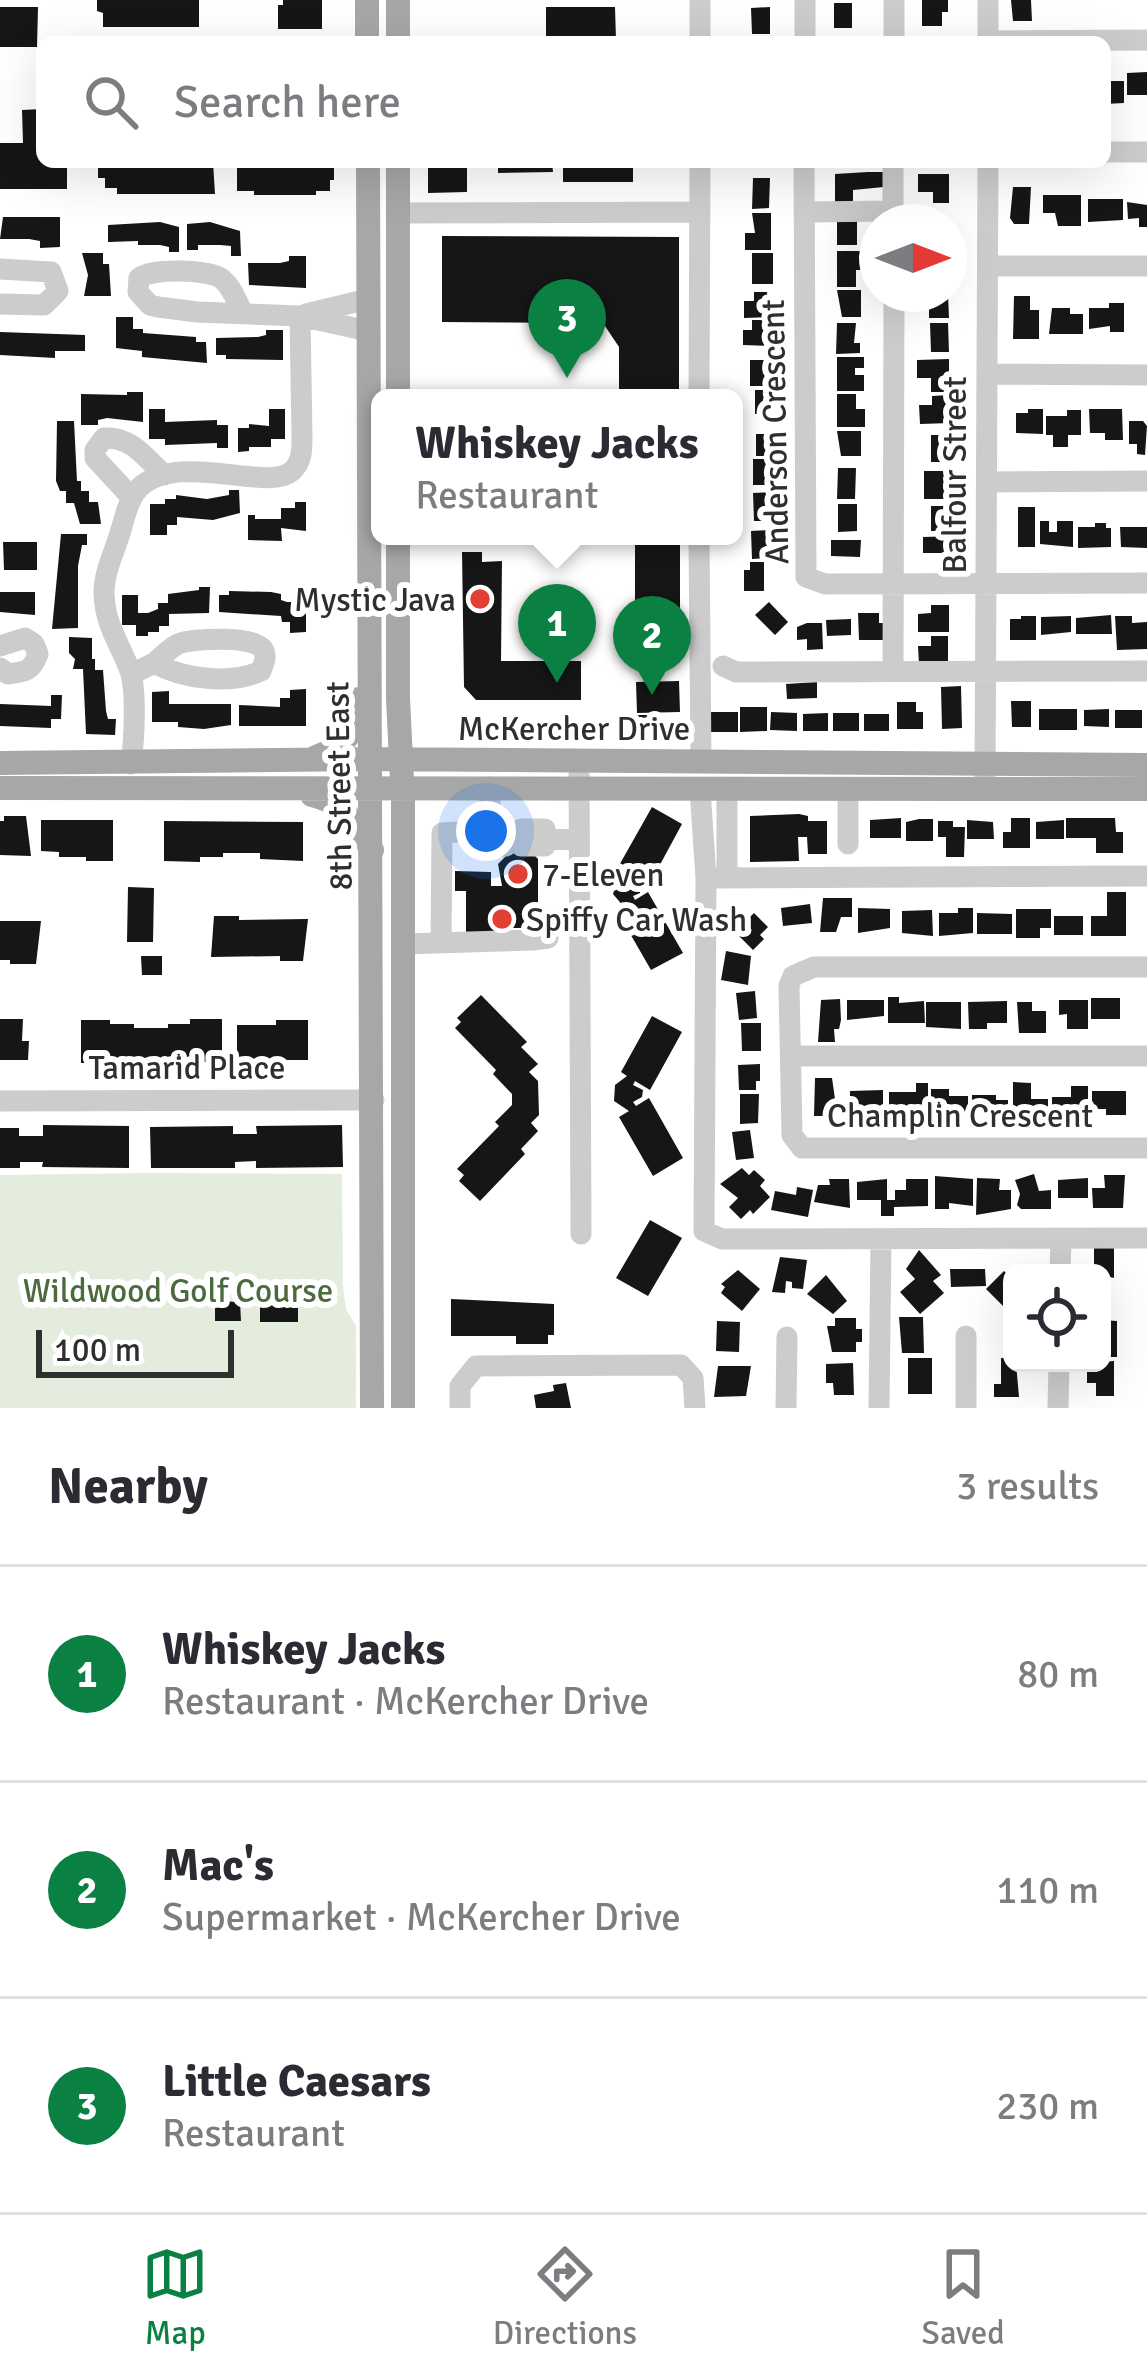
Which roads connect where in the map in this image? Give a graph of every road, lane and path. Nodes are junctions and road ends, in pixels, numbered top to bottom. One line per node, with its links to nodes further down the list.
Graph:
1 (367, 0): 7 (main road)
2 (398, 0): 8 (main road)
3 (700, 0): 9 (street)
4 (805, 0): 10 (street)
5 (894, 0): 11 (street)
6 (988, 0): 12 (street)
7 (367, 36)
8 (398, 36)
9 (700, 36)
10 (805, 36)
11 (894, 36)
12 (988, 36)
13 (1111, 40): 14 (street)
14 (1147, 40)
15 (1111, 152): 16 (street)
16 (1147, 152)
17 (368, 168): 31 (main road, 8th Street East)
18 (398, 168): 26 (main road)
19 (700, 168): 24 (street)
20 (804, 168): 25 (street, Anderson Crescent)
21 (893, 168): 23 (street)
22 (988, 168): 28 (street, Balfour Street)
23 (893, 204)
24 (700, 212): 26 (street); 40 (street)
25 (804, 212): 27 (street); 47 (street, Anderson Crescent)
26 (398, 213): 39 (main road)
27 (859, 215)
28 (988, 266): 29 (street); 37 (street, Balfour Street)
29 (1147, 266)
30 (0, 269): 32 (street)
31 (368, 299): 35 (street); 36 (main road, 8th Street East)
32 (0, 304)
33 (242, 311): 35 (street)
34 (894, 312): 47 (street)
35 (300, 316): 36 (street); 41 (street)
36 (368, 331): 50 (main road, 8th Street East)
37 (988, 374): 38 (street); 43 (street, Balfour Street)
38 (1147, 375)
39 (398, 389)
40 (699, 389)
41 (164, 475): 44 (street); 44 (street)
42 (1147, 481): 43 (street)
43 (988, 482): 48 (street, Balfour Street)
44 (132, 498): 58 (street)
45 (398, 545): 59 (main road, 8th Street East)
46 (699, 545): 65 (street)
47 (895, 583): 48 (street, Anderson Crescent); 56 (street)
48 (987, 583): 49 (street, Anderson Crescent); 57 (street, Balfour Street)
49 (1147, 583)
50 (369, 644): 60 (main road, 8th Street East); 63 (main road)
51 (0, 646): 54 (street)
52 (154, 663): 58 (street)
53 (723, 666): 56 (street)
54 (0, 668)
55 (1147, 671): 57 (street)
56 (893, 672): 57 (street)
57 (986, 672): 69 (street, Balfour Street)
58 (132, 674): 67 (street)
59 (398, 699): 61 (main road, 8th Street East); 62 (main road)
60 (369, 759): 61 (main road, McKercher Drive); 63 (main road, McKercher Drive); 75 (main road, 8th Street East)
61 (402, 760): 62 (main road, McKercher Drive); 76 (main road, 8th Street East)
62 (447, 760): 64 (main road, McKercher Drive)
63 (306, 761): 67 (main road, McKercher Drive)
64 (579, 762): 65 (main road, McKercher Drive); 77 (street)
65 (701, 762): 69 (main road, McKercher Drive)
66 (0, 763): 67 (main road, McKercher Drive)
67 (131, 764)
68 (1147, 765): 69 (main road, McKercher Drive)
69 (985, 775): 73 (main road, McKercher Drive); 80 (main road, McKercher Drive)
70 (490, 787): 72 (main road, McKercher Drive); 77 (main road, McKercher Drive); 81 (street)
71 (0, 788): 74 (main road, McKercher Drive)
72 (454, 788): 76 (main road, McKercher Drive); 84 (main road)
73 (848, 788): 79 (main road, McKercher Drive); 83 (street)
74 (287, 789): 75 (main road, McKercher Drive); 85 (main road)
75 (369, 789): 76 (main road, McKercher Drive); 85 (main road, 8th Street East)
76 (403, 789): 84 (main road, 8th Street East)
77 (580, 789): 78 (main road, McKercher Drive); 82 (street)
78 (700, 789): 79 (main road, McKercher Drive); 86 (street)
79 (727, 789): 86 (street)
80 (1147, 789)
81 (509, 836): 82 (street); 89 (street)
82 (579, 839): 88 (street)
83 (848, 844)
84 (403, 851): 90 (main road, 8th Street East)
85 (373, 852): 94 (main road, 8th Street East)
86 (717, 876): 87 (street); 99 (street)
87 (1147, 876)
88 (580, 919): 89 (street); 97 (street)
89 (441, 943): 90 (street)
90 (403, 944): 103 (main road, 8th Street East)
91 (1147, 967): 92 (street, Champlin Crescent)
92 (792, 1057): 93 (street); 96 (street, Champlin Crescent)
93 (1147, 1057)
94 (374, 1100): 95 (street, Tamarid Place); 102 (main road, 8th Street East)
95 (0, 1101)
96 (1147, 1148)
97 (581, 1234)
98 (1147, 1238): 100 (street)
99 (881, 1240): 100 (street); 112 (street)
100 (1061, 1240): 101 (street)
101 (1060, 1264)
102 (374, 1299): 103 (street); 107 (main road, 8th Street East)
103 (402, 1300): 108 (main road, 8th Street East)
104 (966, 1336): 113 (street)
105 (787, 1337): 111 (street)
106 (1059, 1372): 114 (street)
107 (372, 1408)
108 (403, 1408)
109 (460, 1408): 110 (street)
110 (694, 1408)
111 (786, 1408)
112 (879, 1408)
113 (966, 1408)
114 (1058, 1408)

